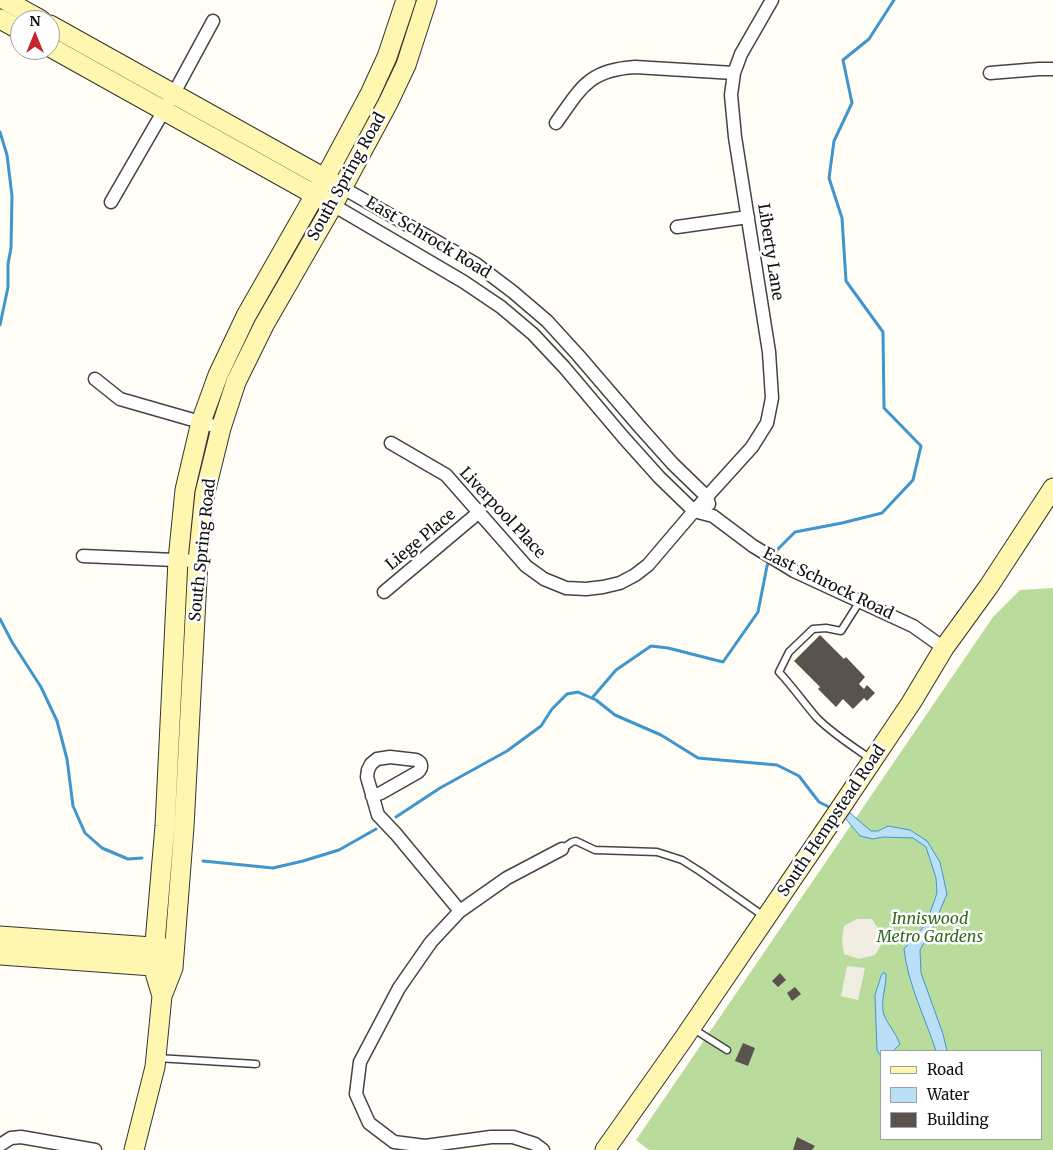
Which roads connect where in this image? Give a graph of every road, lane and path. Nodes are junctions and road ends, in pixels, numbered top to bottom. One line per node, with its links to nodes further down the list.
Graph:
1 (5, 0): 5 (main road)
2 (406, 0): 15 (main road, South Spring Road)
3 (427, 0): 16 (main road, South Spring Road)
4 (772, 0): 10 (street, Liberty Lane)
5 (23, 10)
6 (213, 21): 12 (street)
7 (60, 30): 12 (main road, East Schrock Road)
8 (60, 53): 13 (main road, East Schrock Road)
9 (1053, 69): 11 (street)
10 (734, 73): 14 (street); 20 (street, Liberty Lane)
11 (990, 73)
12 (174, 93): 13 (street); 15 (main road, East Schrock Road)
13 (163, 111): 17 (main road, East Schrock Road); 18 (street)
14 (556, 123)
15 (325, 178): 16 (main road, East Schrock Road); 17 (main road, South Spring Road)
16 (343, 188): 19 (main road, South Spring Road); 27 (street, East Schrock Road)
17 (316, 195): 19 (main road, East Schrock Road); 23 (main road, South Spring Road)
18 (111, 202)
19 (333, 205): 24 (main road, South Spring Road); 28 (street, East Schrock Road)
20 (748, 217): 21 (street); 27 (street, Liberty Lane)
21 (677, 227)
22 (94, 379): 23 (street)
23 (202, 422): 24 (street); 32 (main road, South Spring Road)
24 (221, 428): 33 (main road, South Spring Road)
25 (391, 443): 29 (street, Liverpool Place)
26 (1053, 488): 36 (main road, South Hempstead Road)
27 (707, 497): 28 (street, Liverpool Place); 30 (street, East Schrock Road)
28 (694, 511): 29 (street, Liverpool Place); 30 (street, East Schrock Road)
29 (478, 513): 34 (street, Liege Place)
30 (713, 516): 35 (street, East Schrock Road)
31 (83, 556): 32 (street)
32 (178, 560): 33 (street); 43 (main road, South Spring Road)
33 (198, 561): 44 (main road, South Spring Road)
34 (384, 592)
35 (860, 601): 36 (street, East Schrock Road); 37 (lane)
36 (944, 648): 37 (main road, South Hempstead Road)
37 (872, 760): 41 (main road, South Hempstead Road)
38 (372, 796): 40 (street)
39 (562, 849): 40 (street); 41 (lane)
40 (460, 911): 56 (street)
41 (766, 918): 49 (main road, South Hempstead Road)
42 (0, 936): 43 (main road)
43 (155, 947): 44 (main road); 46 (main road, South Spring Road)
44 (175, 949): 47 (main road, South Spring Road)
45 (0, 955): 46 (main road)
46 (153, 966): 47 (main road); 48 (main road, South Spring Road)
47 (174, 968): 48 (main road, South Spring Road)
48 (162, 996): 51 (main road, South Spring Road)
49 (691, 1027): 50 (lane); 57 (main road, South Hempstead Road)
50 (727, 1050)
51 (156, 1058): 52 (lane); 55 (main road, South Spring Road)
52 (256, 1064)
53 (0, 1145): 54 (street)
54 (95, 1150)
55 (134, 1150)
56 (543, 1150)
57 (605, 1150)

